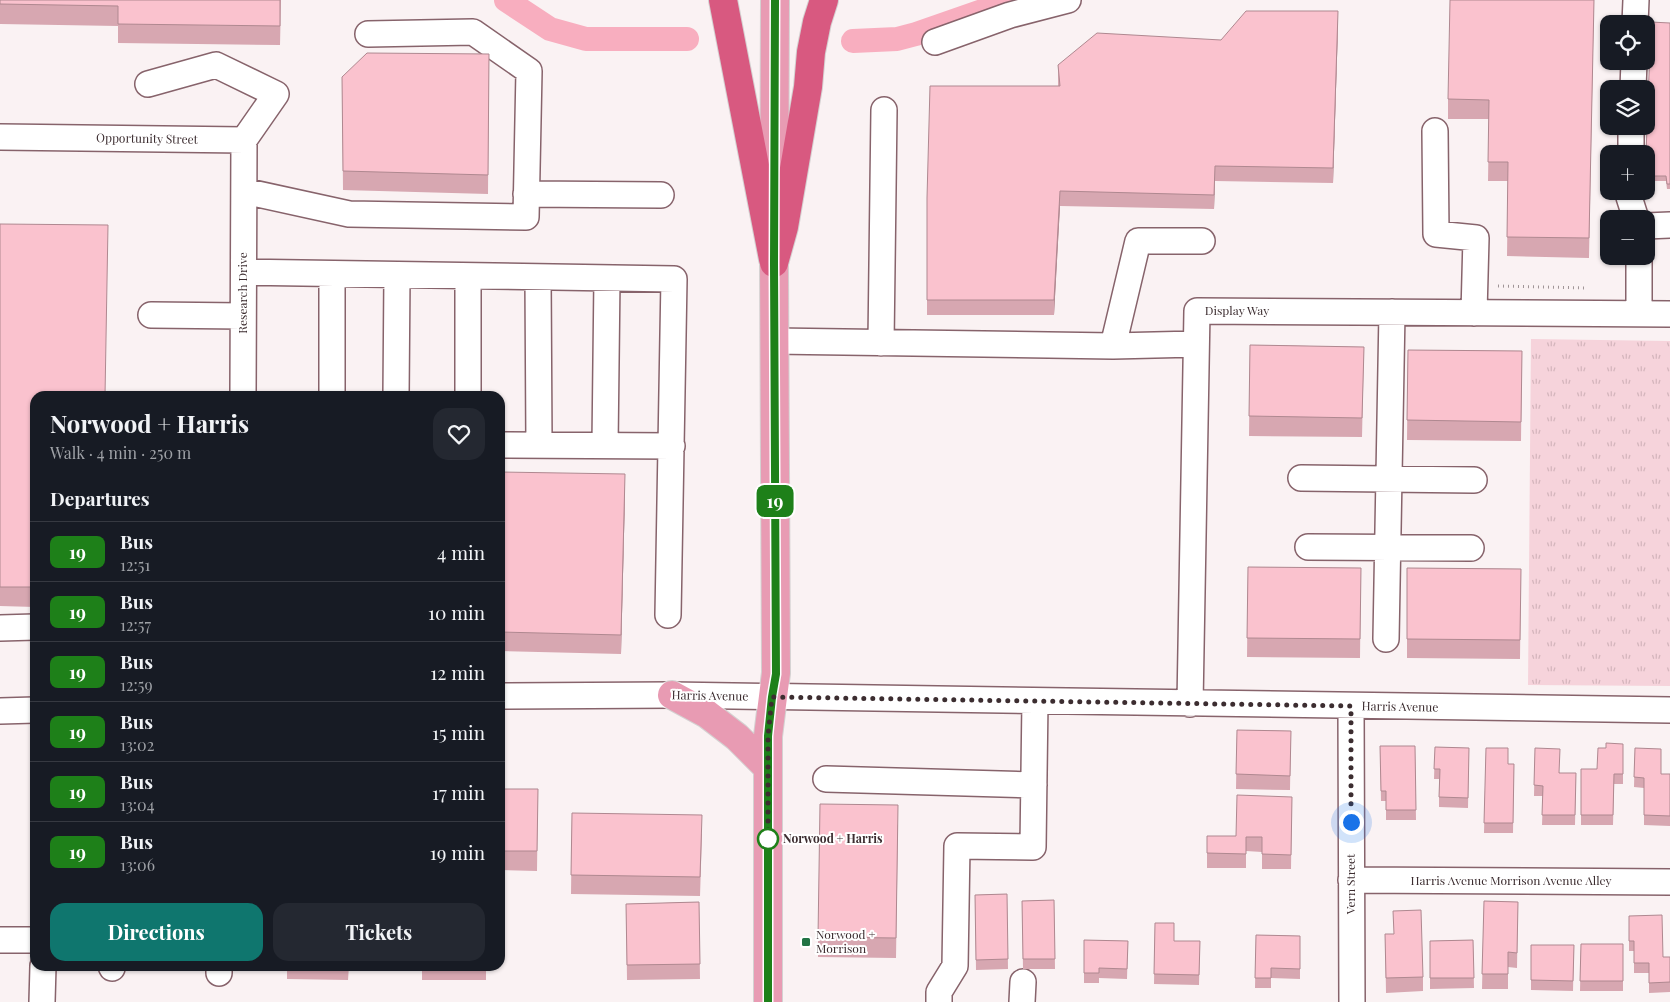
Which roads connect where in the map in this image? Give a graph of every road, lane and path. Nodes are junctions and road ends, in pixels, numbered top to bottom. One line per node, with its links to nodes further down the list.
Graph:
1 (723, 0): 20 (highway)
2 (775, 0): 20 (main road)
3 (824, 0): 20 (highway)
4 (1068, 0): 8 (street)
5 (1636, 0): 6 (street)
6 (1635, 15)
7 (368, 34): 15 (street)
8 (935, 42)
9 (148, 84): 13 (street)
10 (884, 110): 37 (street)
11 (1435, 132): 31 (street)
12 (0, 137): 13 (street, Opportunity Street)
13 (244, 140): 14 (street)
14 (244, 191): 15 (street); 22 (street, Research Drive)
15 (526, 194): 16 (street)
16 (661, 195)
17 (1670, 225): 18 (street)
18 (1655, 226)
19 (1202, 241): 39 (street)
20 (774, 264): 36 (main road)
21 (1639, 265): 32 (street)
22 (244, 272): 23 (street); 35 (street, Research Drive)
23 (332, 274): 24 (street); 41 (street)
24 (397, 274): 25 (street); 42 (street)
25 (468, 276): 26 (street); 43 (street)
26 (538, 277): 27 (street); 45 (street)
27 (607, 278): 46 (street); 47 (street)
28 (1491, 285): 29 (path)
29 (1596, 288)
30 (1392, 312): 31 (street, Display Way); 38 (street, Display Way); 49 (street)
31 (1474, 313): 32 (street, Display Way)
32 (1639, 314): 33 (street, Display Way)
33 (1670, 314)
34 (151, 315): 35 (street)
35 (243, 316): 40 (street, Research Drive)
36 (774, 341): 37 (street); 60 (main road)
37 (882, 342): 39 (street)
38 (1196, 344): 39 (street); 62 (street, Display Way)
39 (1113, 346)
40 (243, 391)
41 (332, 391)
42 (396, 391)
43 (468, 391)
44 (505, 444): 45 (street)
45 (539, 445): 46 (street)
46 (605, 446): 47 (street)
47 (672, 446): 54 (street)
48 (1301, 478): 49 (street)
49 (1389, 479): 50 (street); 52 (street)
50 (1474, 480)
51 (1308, 547): 52 (street)
52 (1388, 547): 53 (street); 57 (street)
53 (1472, 548)
54 (668, 615)
55 (30, 627): 56 (street)
56 (0, 628)
57 (1386, 639)
58 (672, 695): 59 (street, Harris Avenue); 60 (street, Harris Avenue); 67 (main road)
59 (505, 696)
60 (772, 697): 61 (street, Harris Avenue); 67 (main road)
61 (1035, 701): 62 (street, Harris Avenue); 69 (street)
62 (1190, 704): 63 (street, Harris Avenue)
63 (1351, 706): 65 (street, Harris Avenue); 70 (street, Vern Street)
64 (30, 710): 66 (street)
65 (1670, 710)
66 (0, 711)
67 (768, 768): 76 (main road)
68 (826, 779): 69 (street)
69 (1034, 785): 77 (street)
70 (1351, 880): 71 (street, Harris Avenue Morrison Avenue Alley); 78 (street, Vern Street)
71 (1670, 882)
72 (0, 940): 73 (street)
73 (30, 940)
74 (42, 971): 75 (street)
75 (42, 1002)
76 (768, 1002)
77 (939, 1002)
78 (1352, 1002)

